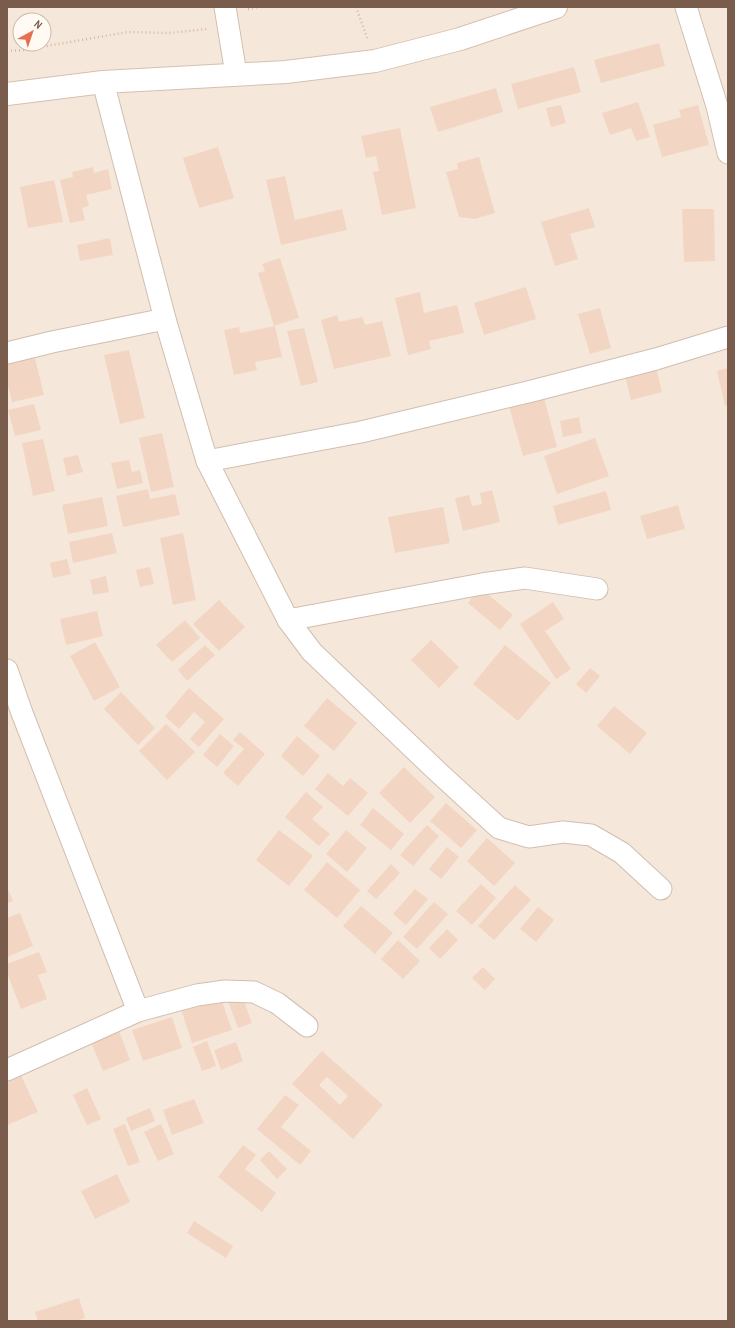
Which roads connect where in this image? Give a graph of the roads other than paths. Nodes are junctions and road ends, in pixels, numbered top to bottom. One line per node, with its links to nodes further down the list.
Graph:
1 (556, 7): 4 (main road)
2 (686, 7): 7 (street)
3 (227, 17): 4 (street)
4 (236, 74): 5 (main road)
5 (103, 82): 6 (main road); 8 (street)
6 (7, 94)
7 (728, 153)
8 (165, 319): 10 (street); 11 (street)
9 (728, 337): 11 (street)
10 (7, 353)
11 (207, 461): 13 (street)
12 (597, 589): 13 (street)
13 (288, 620): 15 (street)
14 (7, 670): 16 (street)
15 (661, 889)
16 (138, 1011): 17 (street); 18 (street)
17 (307, 1026)
18 (7, 1070)

